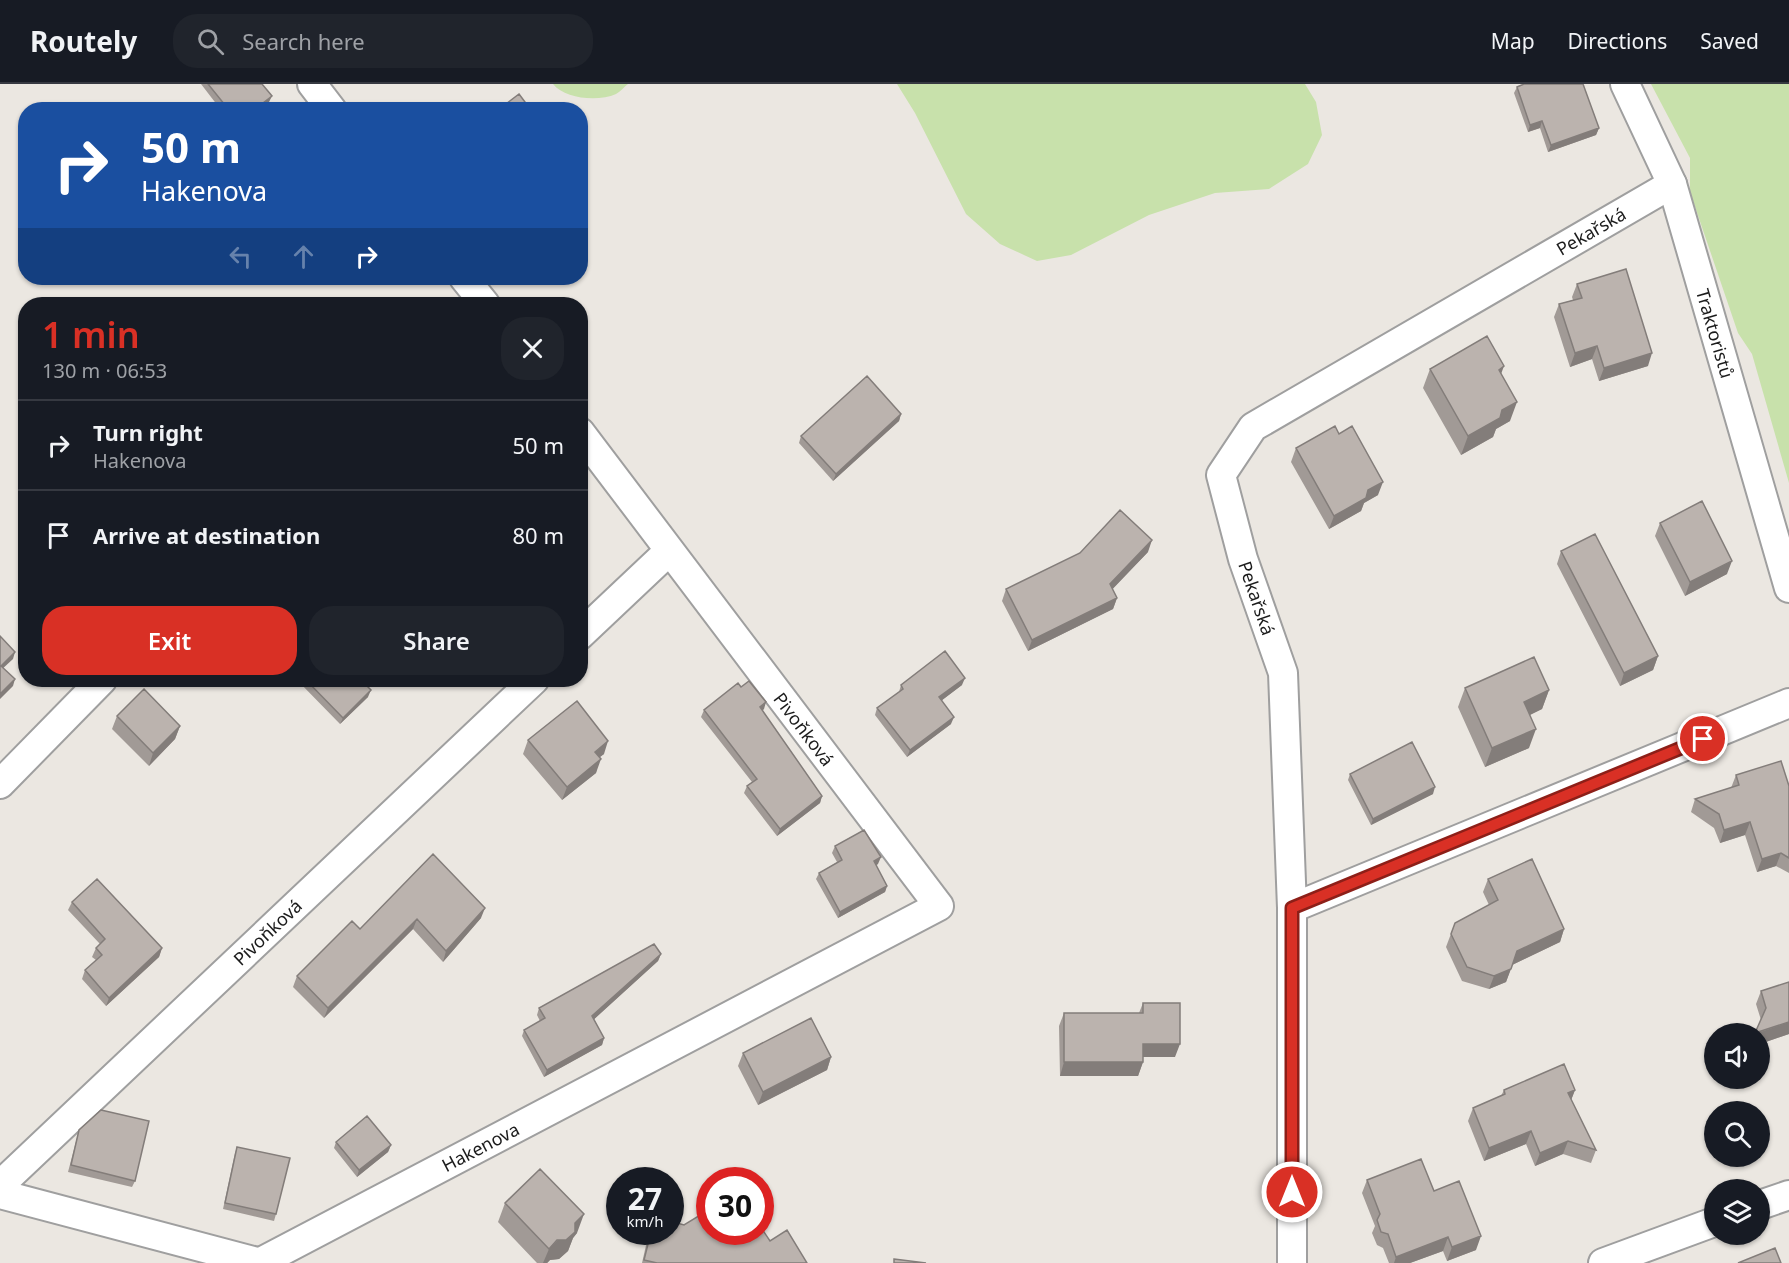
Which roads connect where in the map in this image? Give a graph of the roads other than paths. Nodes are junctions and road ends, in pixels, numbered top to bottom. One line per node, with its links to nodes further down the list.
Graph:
1 (312, 84): 3 (street)
2 (1625, 84): 4 (street, Traktoristů)
3 (326, 102)
4 (1672, 184): 7 (street, Traktoristů); 14 (street, Pekařská)
5 (588, 443): 6 (street, Pivoňková)
6 (669, 551): 8 (street); 13 (street, Pivoňková)
7 (1789, 588)
8 (588, 627)
9 (95, 687): 12 (street)
10 (527, 687): 15 (street, Pivoňková)
11 (1789, 703): 14 (street)
12 (0, 784)
13 (939, 906): 20 (street, Hakenova)
14 (1292, 908): 21 (street, Pekařská)
15 (0, 1185)
16 (0, 1194): 20 (street, Hakenova)
17 (1789, 1194): 18 (street)
18 (1770, 1201)
19 (1704, 1226): 22 (street)
20 (260, 1263)
21 (1292, 1263)
22 (1603, 1263)

